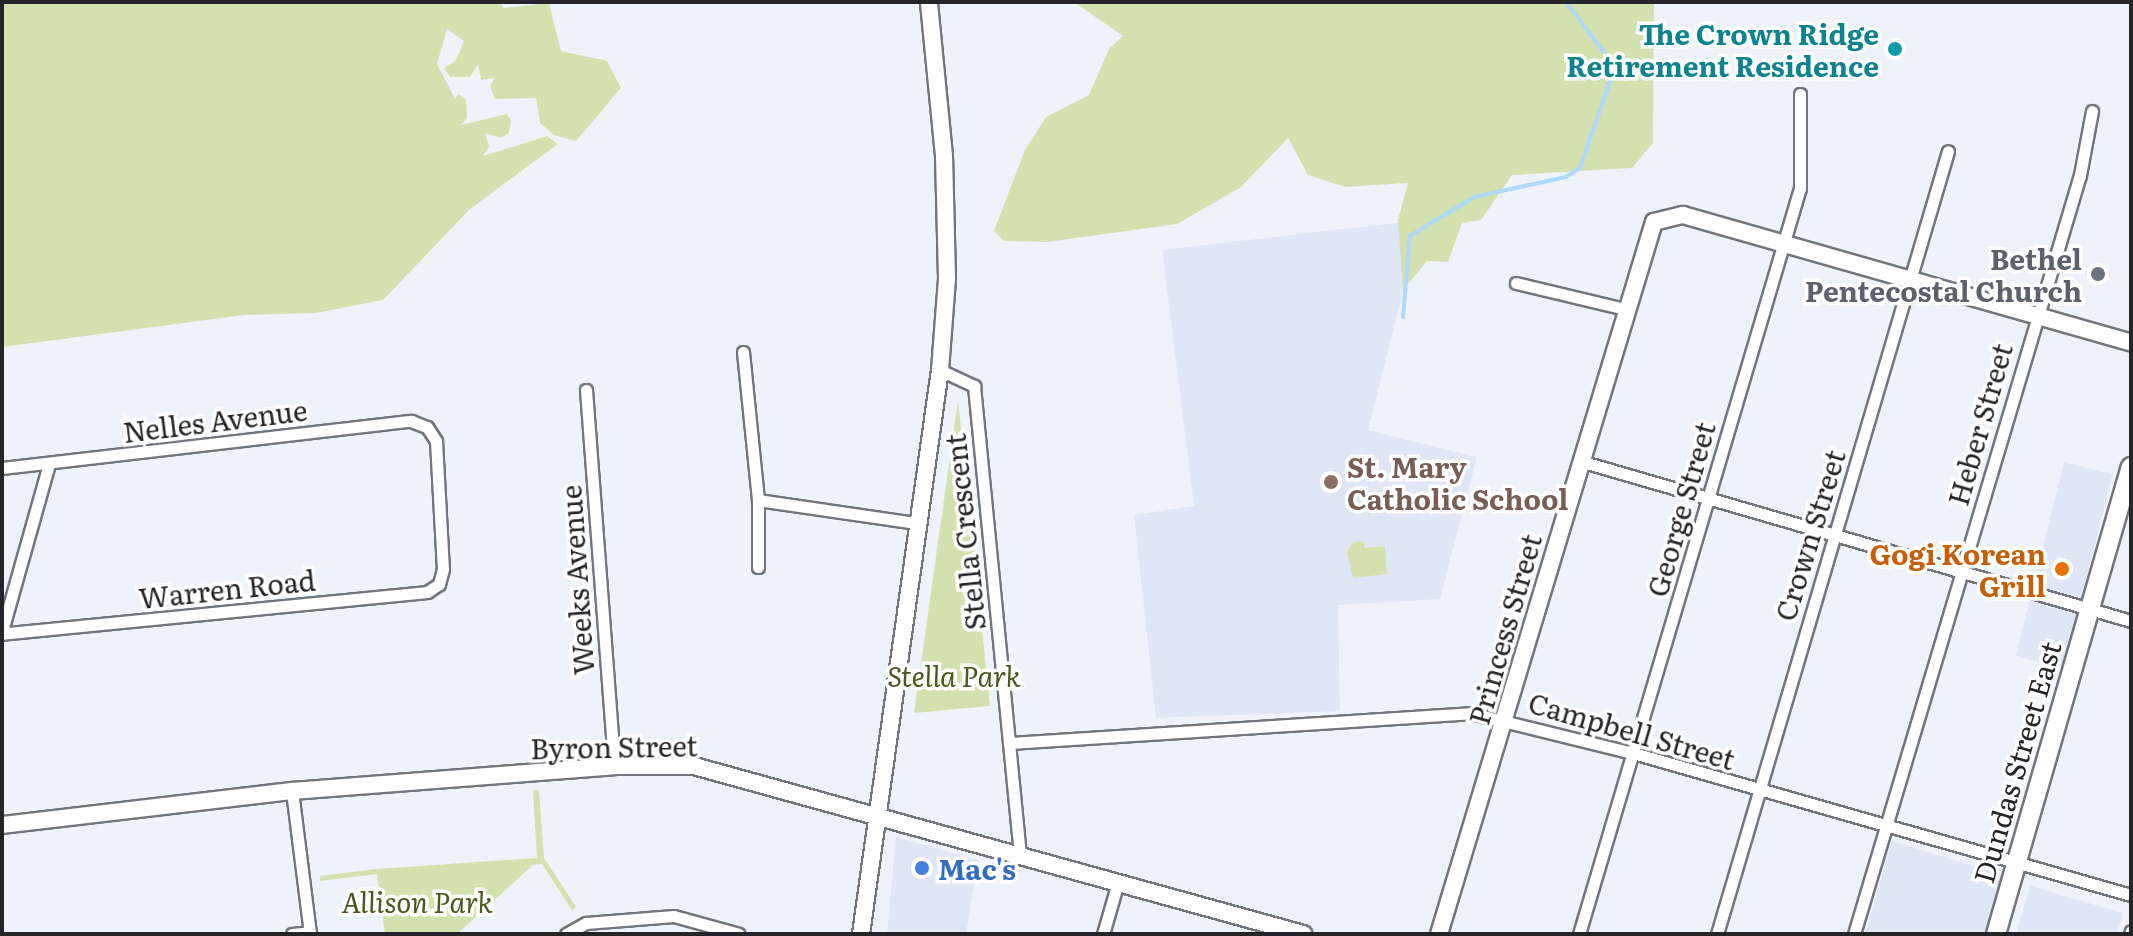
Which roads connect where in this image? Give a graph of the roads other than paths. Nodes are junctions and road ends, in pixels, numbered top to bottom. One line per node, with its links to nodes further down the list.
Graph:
1 (929, 2): 12 (street)
2 (1800, 94): 5 (street, George Street)
3 (2092, 111): 9 (street, Heber Street)
4 (1948, 151): 6 (street, Crown Street)
5 (1784, 243): 6 (street); 8 (street, Princess Street); 18 (street, George Street)
6 (1909, 280): 9 (street); 21 (street, Crown Street)
7 (1516, 283): 8 (street)
8 (1625, 309): 14 (street, Princess Street)
9 (2035, 316): 10 (street); 24 (street, Heber Street)
10 (2131, 343)
11 (743, 352): 19 (street)
12 (940, 370): 20 (street); 29 (street, Stella Crescent)
13 (586, 390): 31 (street, Weeks Avenue)
14 (1580, 461): 18 (street); 28 (street, Princess Street)
15 (49, 464): 17 (street, Nelles Avenue); 23 (street, Nelles Avenue); 27 (street)
16 (2131, 467): 25 (main road, Dundas Street East)
17 (2, 468)
18 (1708, 498): 21 (street); 30 (street, George Street)
19 (758, 500): 20 (street); 22 (street)
20 (916, 523): 34 (street)
21 (1835, 534): 24 (street); 33 (street, Crown Street)
22 (758, 567)
23 (443, 569): 27 (street, Warren Road)
24 (1961, 571): 25 (street); 35 (street, Heber Street)
25 (2089, 609): 26 (street); 38 (main road, Dundas Street East)
26 (2131, 621)
27 (2, 633)
28 (1505, 719): 29 (street, Campbell Street); 30 (street, Campbell Street); 48 (street, Princess Street)
29 (1010, 743): 37 (street, Stella Crescent)
30 (1633, 753): 33 (street, Campbell Street); 49 (street, George Street)
31 (614, 766): 32 (street, Byron Street); 34 (street, Byron Street)
32 (292, 791): 36 (street, Byron Street); 41 (street)
33 (1758, 791): 35 (street, Campbell Street); 50 (street, Crown Street)
34 (876, 815): 37 (street, Byron Street); 45 (street)
35 (1886, 823): 38 (street, Campbell Street); 51 (street, Heber Street)
36 (2, 825)
37 (1020, 854): 39 (street, Byron Street)
38 (2018, 861): 40 (street, Campbell Street); 52 (main road, Dundas Street East)
39 (1118, 882): 46 (street); 47 (street, Byron Street)
40 (2131, 895)
41 (310, 933): 42 (street)
42 (292, 934)
43 (566, 934): 44 (street)
44 (739, 934)
45 (861, 934)
46 (1103, 934)
47 (1303, 934)
48 (1439, 934)
49 (1579, 934)
50 (1717, 934)
51 (1854, 934)
52 (1996, 934)

